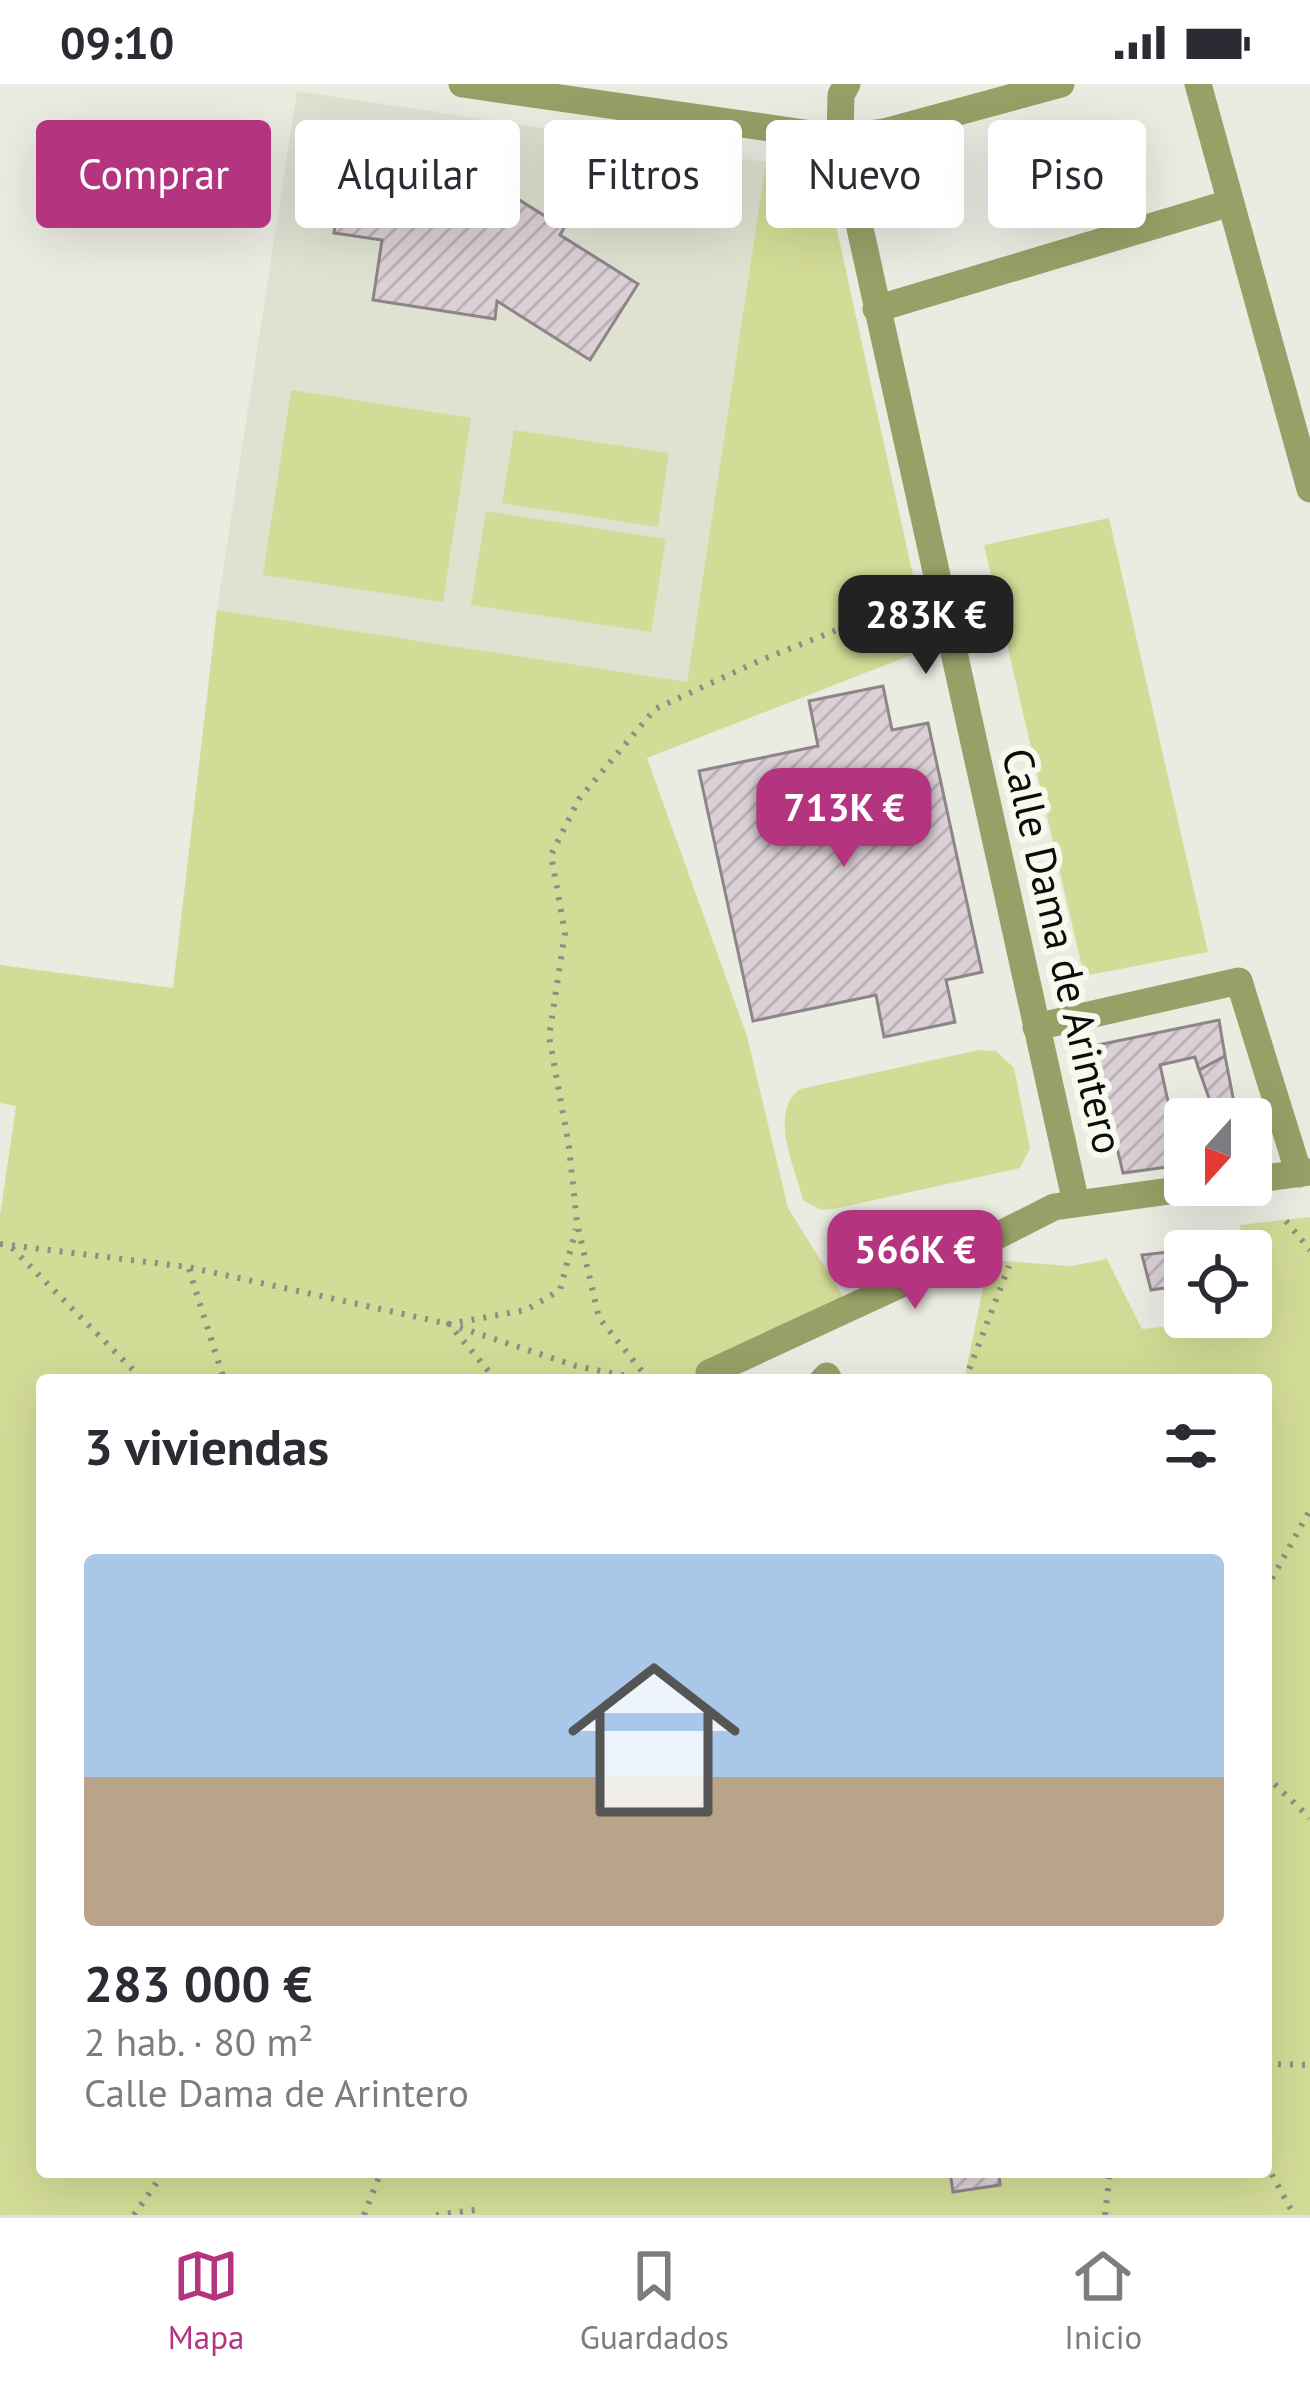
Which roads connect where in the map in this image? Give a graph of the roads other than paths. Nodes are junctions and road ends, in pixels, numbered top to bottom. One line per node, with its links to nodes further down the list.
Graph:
1 (462, 84): 5 (street)
2 (847, 84): 7 (street, Calle Dama de Arintero)
3 (1061, 84): 8 (street)
4 (1198, 84): 10 (street)
5 (521, 89): 6 (street)
6 (566, 93): 9 (street)
7 (840, 120)
8 (928, 120)
9 (766, 126)
10 (1229, 202): 12 (street); 13 (street)
11 (859, 228): 12 (street, Calle Dama de Arintero)
12 (876, 309): 14 (street, Calle Dama de Arintero)
13 (1310, 489)
14 (1036, 1027): 15 (street); 18 (street, Calle Dama de Arintero)
15 (1304, 1173): 16 (street)
16 (1272, 1177)
17 (1164, 1191): 18 (street)
18 (1076, 1203): 19 (street)
19 (710, 1374)

